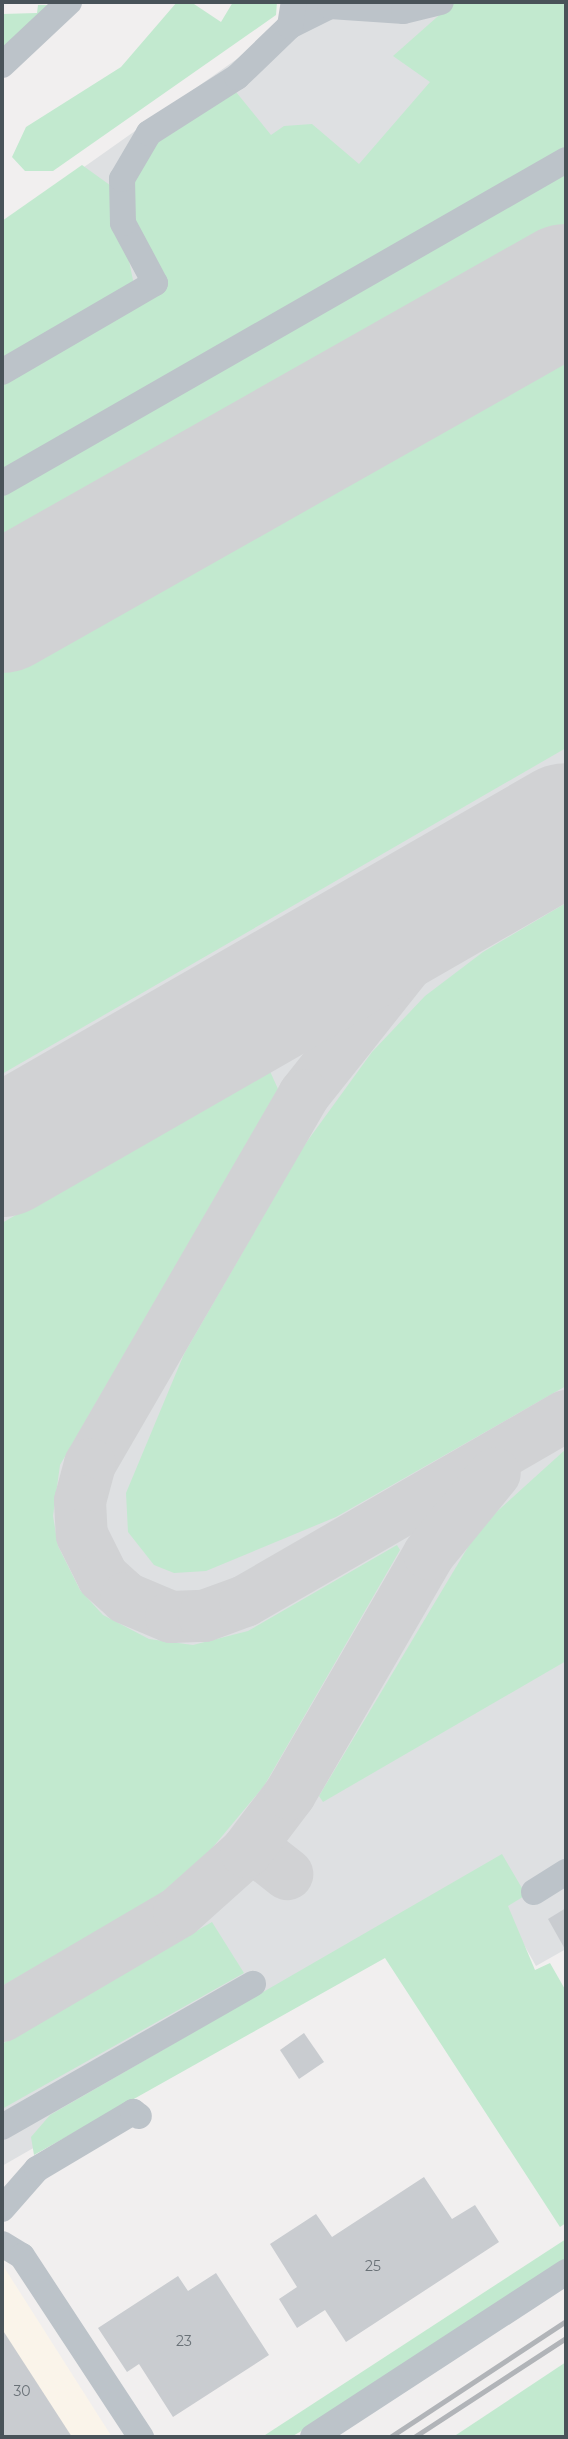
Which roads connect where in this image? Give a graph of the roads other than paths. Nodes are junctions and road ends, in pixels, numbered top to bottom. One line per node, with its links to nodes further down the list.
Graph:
1 (69, 2): 4 (street)
2 (441, 2): 3 (street)
3 (292, 14): 6 (street)
4 (2, 65)
5 (566, 160): 7 (street)
6 (2, 372)
7 (2, 483)
8 (566, 1872): 9 (street)
9 (534, 1892)
10 (253, 1983): 12 (street)
11 (139, 2116): 13 (street)
12 (2, 2127)
13 (2, 2209)
14 (2, 2244): 16 (street)
15 (566, 2272): 17 (street)
16 (141, 2437)
17 (313, 2437)

